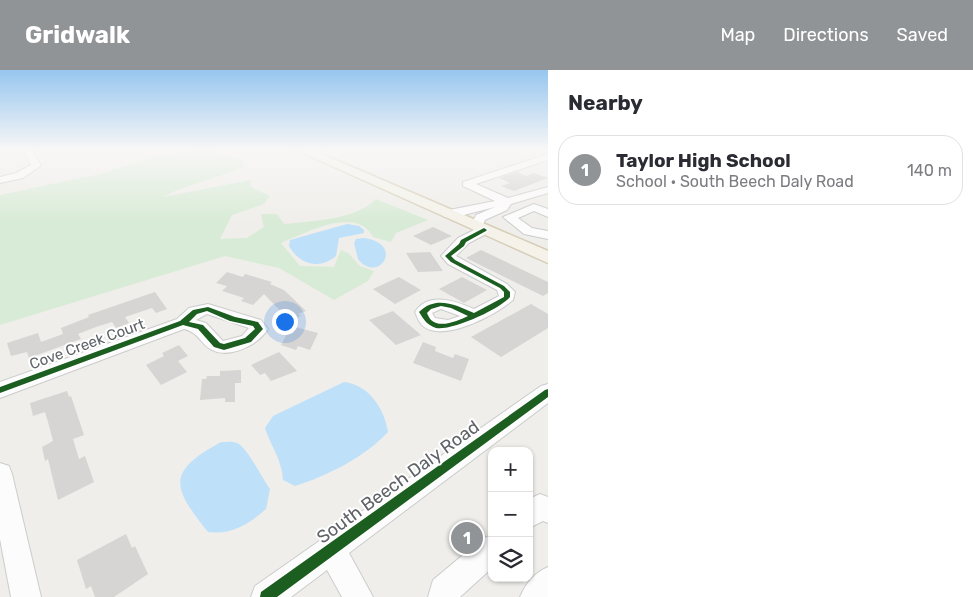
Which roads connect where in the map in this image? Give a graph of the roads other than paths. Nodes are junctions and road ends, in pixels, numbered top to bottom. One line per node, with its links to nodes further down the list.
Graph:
1 (24, 174): 4 (street)
2 (357, 174): 8 (main road)
3 (497, 174): 6 (street)
4 (0, 180)
5 (548, 190): 6 (street)
6 (507, 202): 8 (street); 10 (street)
7 (548, 213): 9 (street)
8 (448, 214): 10 (main road)
9 (528, 231): 10 (street); 11 (street)
10 (491, 233): 12 (main road); 13 (street)
11 (548, 235)
12 (548, 258)
13 (473, 315)
14 (183, 323): 15 (street, Cove Creek Court)
15 (0, 390)
16 (548, 392): 20 (street, South Beech Daly Road)
17 (0, 474): 23 (street)
18 (548, 510): 19 (street)
19 (533, 512)
20 (331, 549): 24 (street, South Beech Daly Road); 25 (street)
21 (488, 552): 26 (street)
22 (548, 582): 27 (street)
23 (26, 597)
24 (266, 597)
25 (358, 597)
26 (443, 597)
27 (534, 597)

